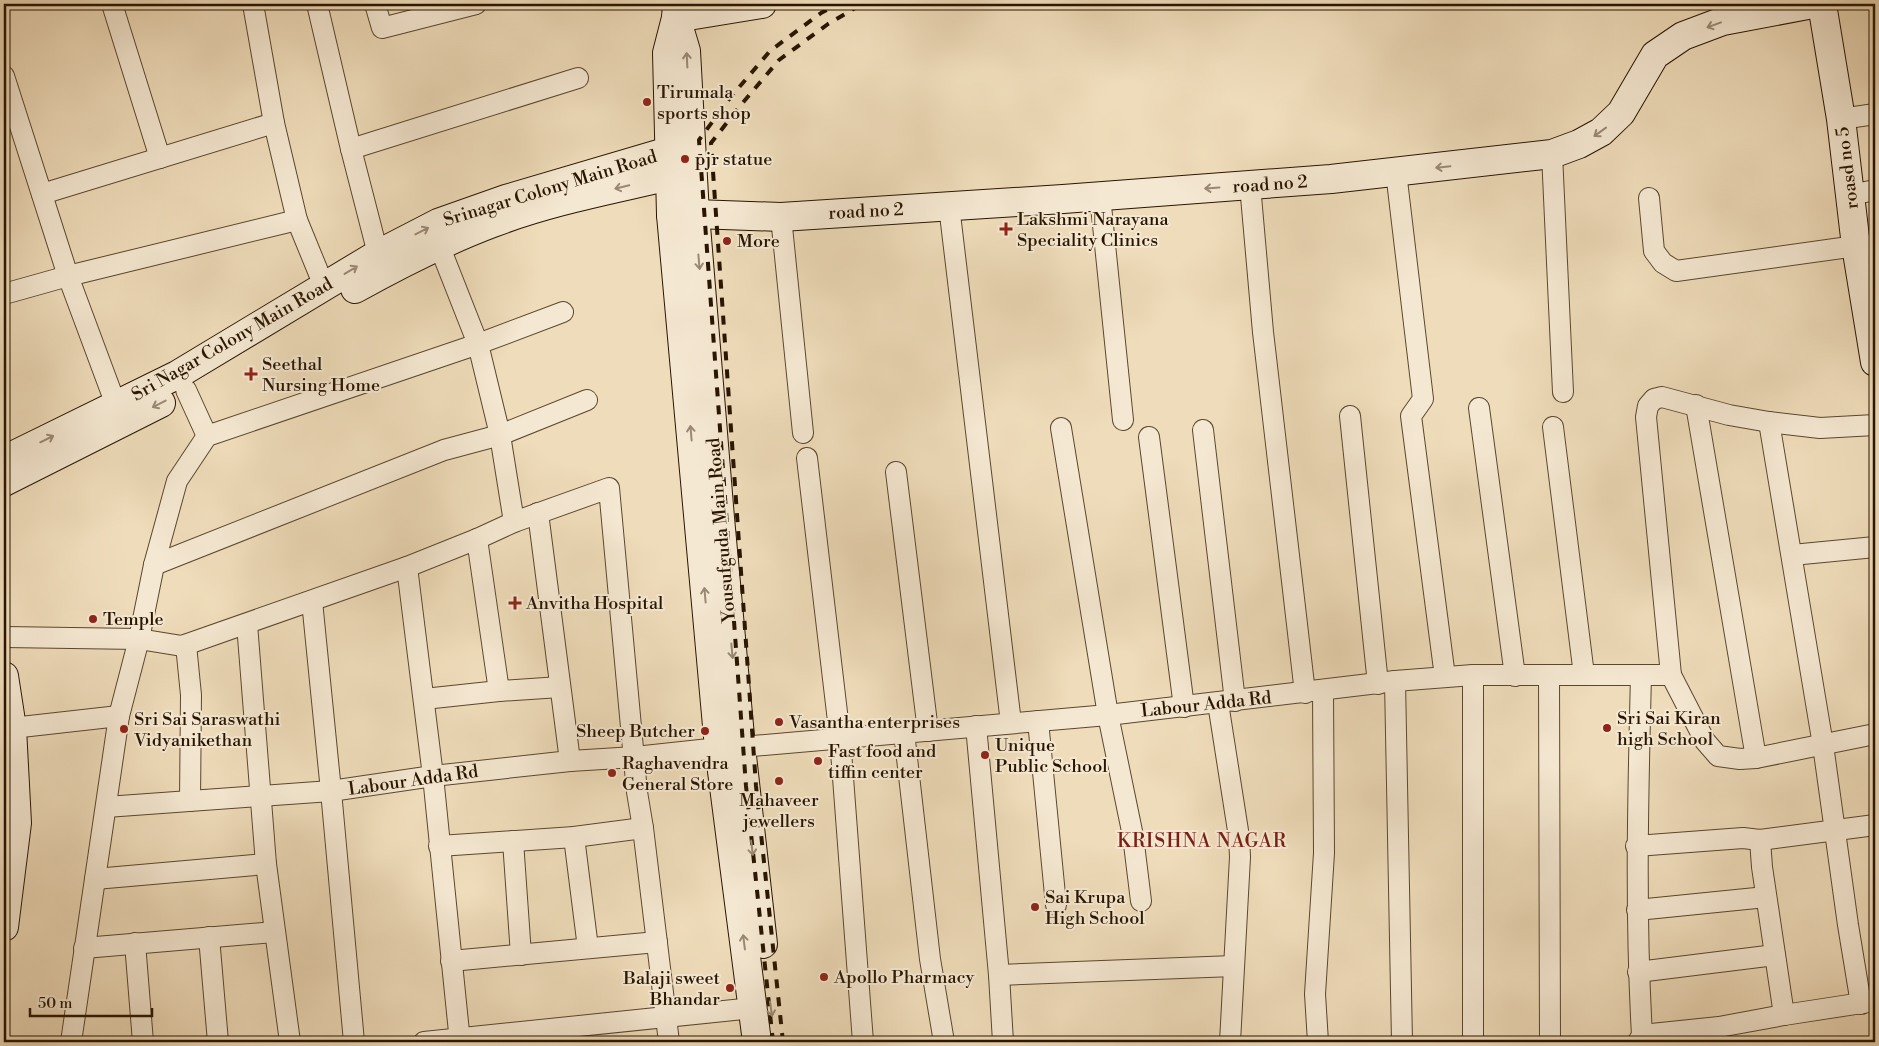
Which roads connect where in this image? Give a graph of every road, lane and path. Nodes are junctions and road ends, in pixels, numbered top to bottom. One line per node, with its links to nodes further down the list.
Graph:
1 (112, 4): 17 (street)
2 (253, 4): 14 (street)
3 (316, 4): 15 (street)
4 (375, 4): 5 (street)
5 (476, 4)
6 (762, 4): 9 (main road)
7 (1813, 4): 16 (main road, road no 2, one-way to 16)
8 (1822, 4): 13 (main road, roasd no 5)
9 (677, 11): 18 (main road); 26 (main road, Yousufguda Main Road, one-way to 9)
10 (4, 76): 22 (street)
11 (578, 78): 15 (street)
12 (1875, 114): 13 (street)
13 (1842, 120): 21 (main road, roasd no 5)
14 (274, 123): 17 (street); 28 (street)
15 (351, 149): 31 (street)
16 (1552, 154): 19 (main road, road no 2, one-way to 19); 39 (street)
17 (160, 158): 22 (street)
18 (670, 164): 26 (main road); 29 (main road, Srinagar Colony Main Road, one-way to 29); 31 (main road, Srinagar Colony Main Road, one-way to 18)
19 (1396, 172): 20 (main road, road no 2); 78 (street)
20 (1250, 185): 23 (main road, road no 2, one-way to 23); 82 (street)
21 (1863, 193): 30 (main road, roasd no 5)
22 (42, 194): 32 (street)
23 (1100, 196): 25 (main road, road no 2); 45 (street)
24 (1650, 198): 30 (street)
25 (949, 206): 27 (main road, road no 2); 89 (street)
26 (683, 214): 27 (main road, road no 2); 97 (main road, Yousufguda Main Road)
27 (781, 217): 51 (street)
28 (297, 220): 32 (street); 34 (street)
29 (438, 245): 31 (main road, Srinagar Colony Main Road); 36 (street)
30 (1863, 248): 37 (main road, roasd no 5)
31 (380, 264): 34 (main road, Sri Nagar Colony Main Road)
32 (68, 276): 33 (street); 41 (street)
33 (4, 294)
34 (328, 294): 38 (main road, Sri Nagar Colony Main Road); 41 (main road, Sri Nagar Colony Main Road)
35 (563, 312): 36 (street)
36 (478, 344): 52 (street); 53 (street)
37 (1875, 362)
38 (186, 390): 53 (street); 58 (main road, Sri Nagar Colony Main Road, one-way to 58)
39 (1563, 392)
40 (587, 400): 52 (street)
41 (116, 405): 56 (main road, Sri Nagar Colony Main Road, one-way to 41)
42 (1696, 405): 46 (street); 75 (street); 99 (street)
43 (1479, 408): 77 (street)
44 (1350, 416): 79 (street)
45 (1123, 420)
46 (1769, 422): 47 (street); 63 (street)
47 (1875, 426)
48 (1553, 427): 73 (street)
49 (1061, 428): 86 (street)
50 (1204, 430): 84 (street)
51 (803, 433)
52 (500, 435): 60 (street); 64 (street)
53 (207, 436): 64 (street)
54 (1149, 437): 85 (street)
55 (807, 458): 95 (street)
56 (4, 460)
57 (896, 472): 92 (street)
58 (4, 482)
59 (538, 513): 60 (street); 80 (street); 98 (street)
60 (514, 522): 61 (street)
61 (477, 539): 65 (street); 81 (street)
62 (1875, 547): 63 (street)
63 (1792, 555): 96 (street)
64 (154, 565): 69 (street)
65 (408, 567): 66 (street); 83 (street)
66 (312, 601): 67 (street); 102 (street)
67 (247, 624): 70 (street); 103 (street)
68 (4, 637): 69 (street)
69 (139, 639): 70 (street); 87 (street)
70 (186, 645): 104 (street)
71 (1473, 675): 77 (street, Labour Adda Rd); 78 (street, Labour Adda Rd); 154 (street)
72 (1549, 675): 73 (street, Labour Adda Rd); 77 (street, Labour Adda Rd); 155 (street)
73 (1584, 675): 74 (street, Labour Adda Rd)
74 (1641, 675): 75 (street, Labour Adda Rd); 113 (street)
75 (1671, 675): 99 (street)
76 (4, 676): 91 (main road)
77 (1515, 676)
78 (1445, 677): 79 (street, Labour Adda Rd)
79 (1387, 683): 82 (street, Labour Adda Rd); 153 (street)
80 (560, 687): 81 (street); 100 (street)
81 (499, 691): 83 (street)
82 (1314, 692): 84 (street, Labour Adda Rd); 152 (street)
83 (424, 699): 101 (street)
84 (1226, 702): 85 (street, Labour Adda Rd); 130 (street)
85 (1184, 707): 86 (street, Labour Adda Rd)
86 (1108, 715): 88 (street, Labour Adda Rd); 117 (street)
87 (119, 716): 91 (street); 105 (street)
88 (1038, 721): 89 (street, Labour Adda Rd); 118 (street)
89 (1011, 723): 90 (street, Labour Adda Rd)
90 (976, 726): 92 (street, Labour Adda Rd); 132 (street)
91 (12, 728): 120 (main road)
92 (928, 730): 93 (street, Labour Adda Rd)
93 (904, 732): 95 (street, Labour Adda Rd); 149 (street)
94 (1875, 734): 96 (street)
95 (840, 738): 97 (street, Labour Adda Rd); 148 (street)
96 (1823, 745): 99 (street); 108 (street)
97 (730, 748): 98 (street, Labour Adda Rd); 134 (main road, Yousufguda Main Road, one-way to 97); 147 (main road, Yousufguda Main Road, one-way to 147)
98 (635, 757): 100 (street, Labour Adda Rd); 107 (street)
99 (1756, 758)
100 (570, 761): 101 (street, Labour Adda Rd)
101 (433, 776): 102 (street, Labour Adda Rd); 112 (street)
102 (331, 791): 103 (street, Labour Adda Rd); 143 (street)
103 (261, 796): 104 (street, Labour Adda Rd); 114 (street)
104 (190, 801): 105 (street, Labour Adda Rd)
105 (106, 807): 115 (street)
106 (1875, 825): 108 (street)
107 (643, 828): 109 (street); 123 (street)
108 (1834, 831): 110 (street); 133 (street)
109 (574, 837): 111 (street); 126 (street)
110 (1760, 840): 113 (street); 116 (street)
111 (513, 841): 112 (street); 127 (street)
112 (439, 846): 129 (street)
113 (1636, 846): 119 (street)
114 (266, 864): 115 (street); 121 (street)
115 (95, 879): 125 (street)
116 (1766, 897): 119 (street); 128 (street)
117 (1141, 901)
118 (1056, 905)
119 (1637, 910): 131 (street)
120 (4, 923)
121 (274, 932): 122 (street); 142 (street)
122 (209, 937): 124 (street); 141 (street)
123 (657, 942): 126 (street); 136 (street)
124 (135, 943): 125 (street); 140 (street)
125 (84, 948): 139 (street)
126 (588, 948): 127 (street)
127 (521, 955): 129 (street)
128 (1775, 955): 131 (street); 135 (street)
129 (451, 961): 138 (street)
130 (1234, 966): 132 (street); 151 (street)
131 (1638, 972): 137 (street)
132 (999, 975): 150 (street)
133 (1868, 1002): 135 (street)
134 (753, 1008): 136 (street); 146 (main road, Yousufguda Main Road)
135 (1784, 1015): 137 (street)
136 (666, 1018): 138 (street); 145 (street)
137 (1640, 1039)
138 (460, 1040): 144 (street)
139 (71, 1042)
140 (143, 1042)
141 (218, 1042)
142 (290, 1042)
143 (354, 1042)
144 (424, 1042)
145 (668, 1042)
146 (758, 1042)
147 (776, 1042)
148 (863, 1042)
149 (944, 1042)
150 (1003, 1042)
151 (1230, 1042)
152 (1318, 1042)
153 (1402, 1042)
154 (1473, 1042)
155 (1550, 1042)

